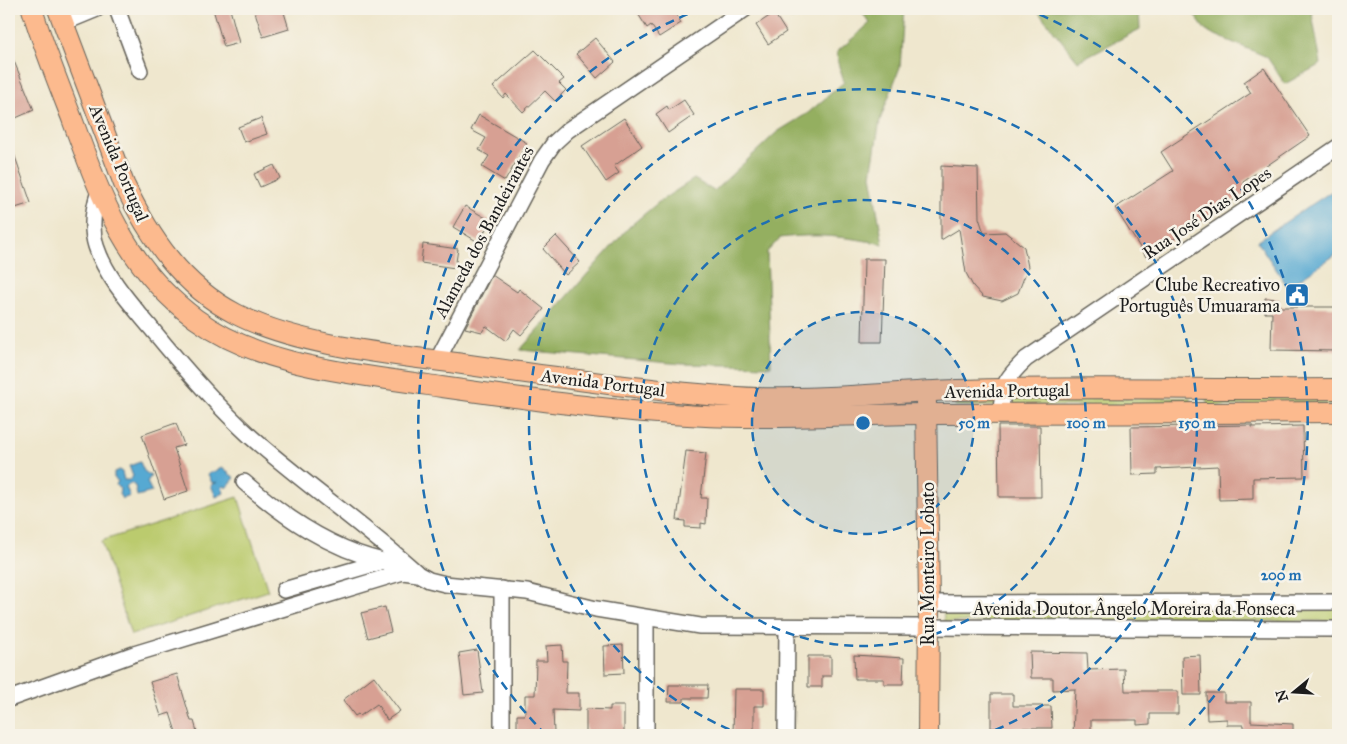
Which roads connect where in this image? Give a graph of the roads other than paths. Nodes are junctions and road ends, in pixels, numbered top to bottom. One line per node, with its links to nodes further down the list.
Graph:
1 (32, 9): 8 (main road, Avenida Portugal)
2 (97, 9): 5 (street)
3 (117, 9): 6 (street)
4 (745, 9): 9 (street, Alameda dos Bandeirantes)
5 (61, 16): 9 (main road, Avenida Portugal)
6 (140, 71)
7 (1338, 147): 10 (street, Rua José Dias Lopes)
8 (99, 191): 16 (main road, Avenida Portugal); 21 (street)
9 (437, 361): 13 (main road, Avenida Portugal)
10 (1002, 390): 11 (main road, Avenida Portugal); 13 (main road, Avenida Portugal); 17 (street)
11 (1198, 390): 12 (main road, Avenida Portugal); 15 (main road)
12 (1338, 390)
13 (926, 393): 16 (main road, Rua Monteiro Lobato)
14 (1338, 412): 15 (main road, Avenida Portugal)
15 (1198, 413): 17 (main road, Avenida Portugal)
16 (926, 414): 17 (main road, Avenida Portugal); 24 (main road, Rua Monteiro Lobato)
17 (1001, 414)
18 (244, 482): 19 (street)
19 (384, 561): 20 (street); 23 (street)
20 (403, 572): 21 (street); 30 (street)
21 (418, 574): 22 (street, Avenida Doutor Ângelo Moreira da Fonseca)
22 (502, 589): 26 (street, Avenida Doutor Ângelo Moreira da Fonseca); 31 (street)
23 (284, 590)
24 (929, 602): 25 (street, Avenida Doutor Ângelo Moreira da Fonseca); 27 (main road, Rua Monteiro Lobato)
25 (1338, 602)
26 (646, 618): 28 (street, Avenida Doutor Ângelo Moreira da Fonseca); 32 (street)
27 (929, 626): 28 (street, Avenida Doutor Ângelo Moreira da Fonseca); 29 (street, Avenida Doutor Ângelo Moreira da Fonseca); 34 (main road, Rua Monteiro Lobato)
28 (787, 628): 33 (street)
29 (1338, 629)
30 (9, 699)
31 (502, 735)
32 (646, 735)
33 (786, 735)
34 (928, 735)

